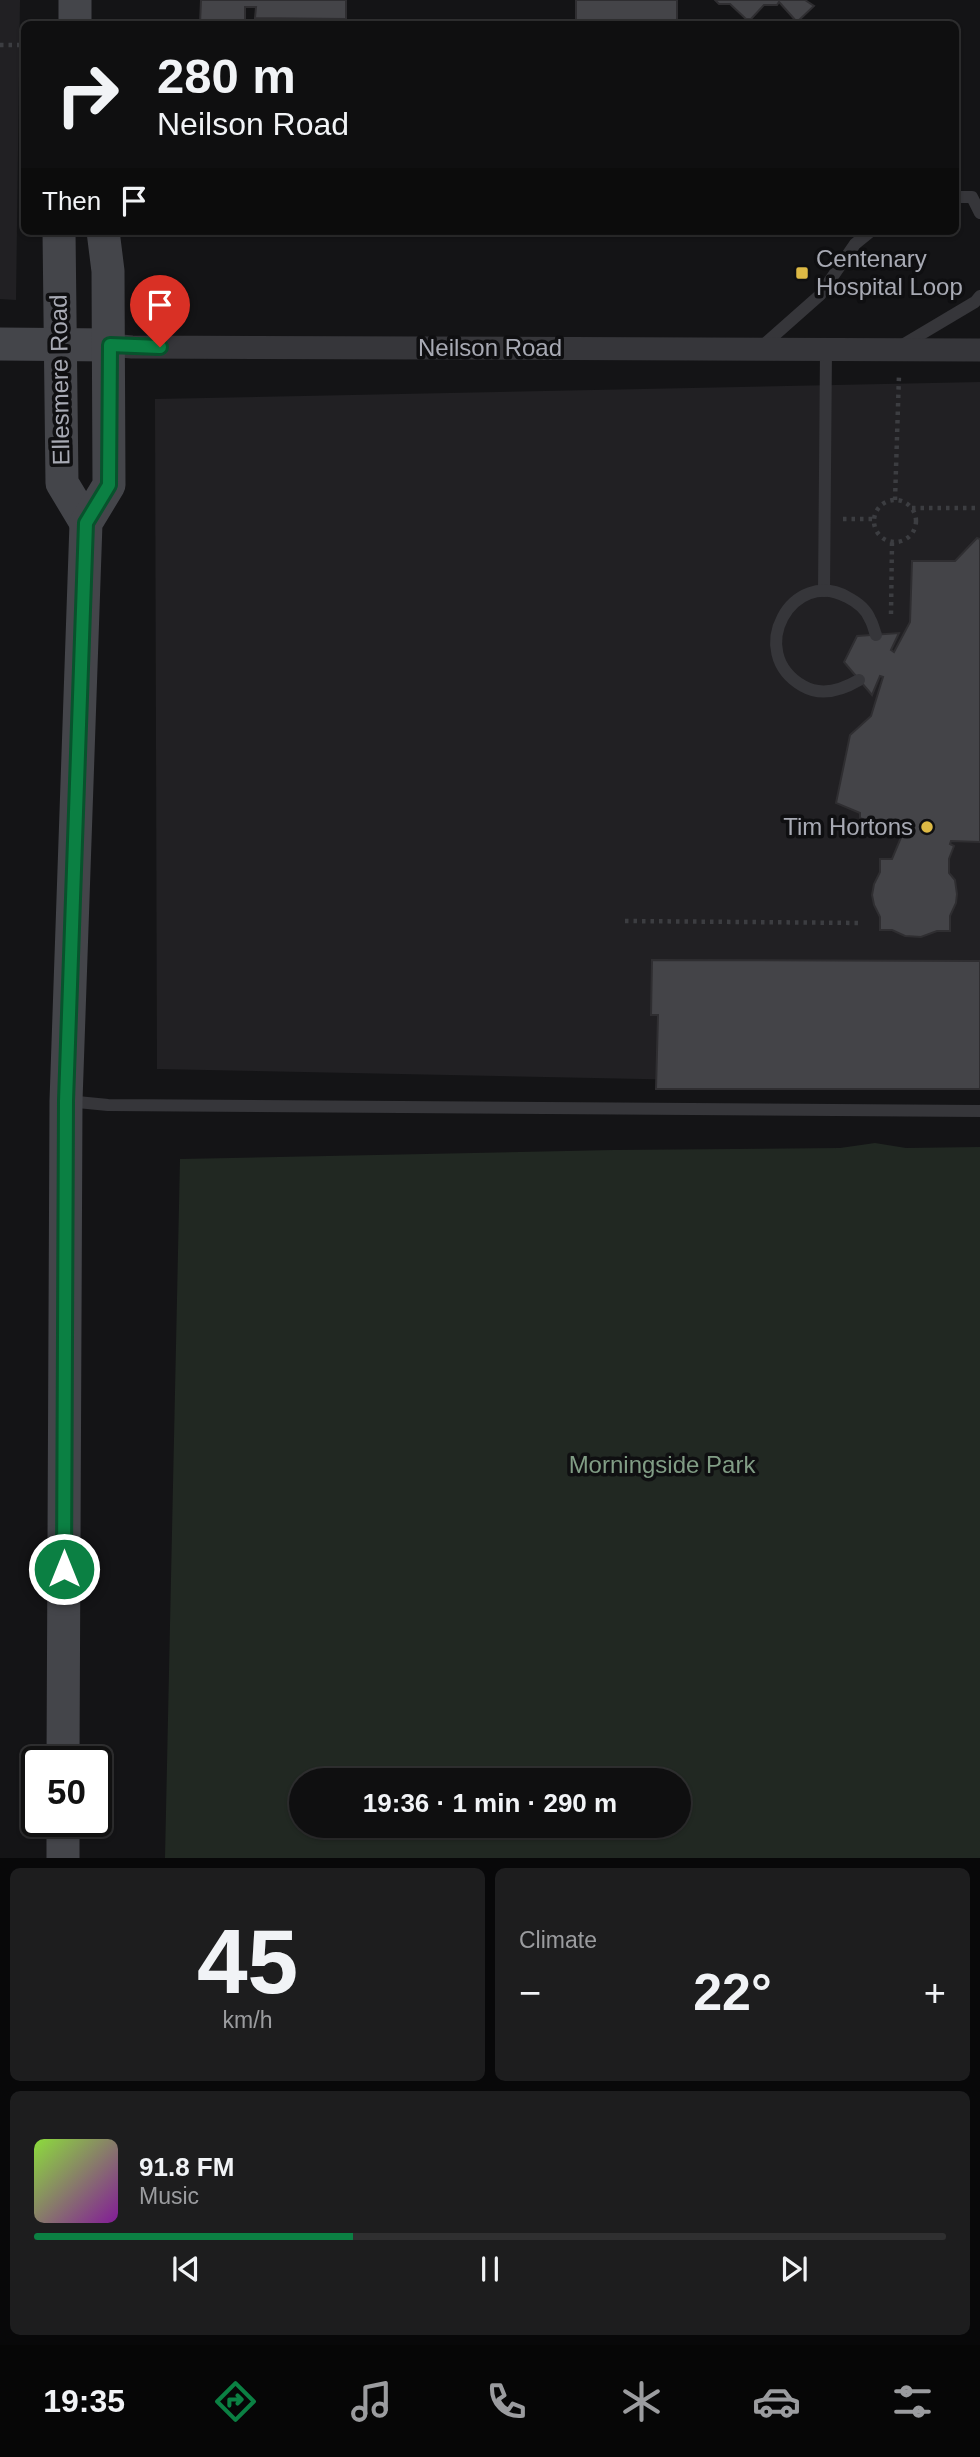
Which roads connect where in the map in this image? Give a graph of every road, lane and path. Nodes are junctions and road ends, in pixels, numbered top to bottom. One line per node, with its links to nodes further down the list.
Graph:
1 (75, 0): 2 (main road)
2 (75, 21)
3 (0, 45): 4 (path)
4 (20, 45)
5 (959, 197): 6 (lane)
6 (980, 213)
7 (59, 235): 12 (main road, Ellesmere Road)
8 (104, 235): 13 (main road, Ellesmere Road)
9 (866, 235): 14 (lane)
10 (980, 296): 16 (lane)
11 (0, 344): 12 (main road, Neilson Road)
12 (60, 344): 13 (main road, Neilson Road); 23 (main road, Ellesmere Road)
13 (110, 345): 14 (street, Neilson Road); 23 (main road, Ellesmere Road)
14 (759, 349): 15 (street, Neilson Road)
15 (825, 350): 16 (street, Neilson Road); 21 (lane)
16 (898, 350): 17 (street, Neilson Road); 18 (path)
17 (980, 350)
18 (895, 500): 19 (path); 22 (path)
19 (912, 508): 20 (path); 24 (path)
20 (980, 508)
21 (824, 519): 22 (path); 25 (lane)
22 (874, 519): 24 (path)
23 (86, 523): 30 (main road, Ellesmere Road)
24 (892, 542): 26 (path)
25 (824, 591): 26 (lane); 27 (lane)
26 (874, 632)
27 (859, 680)
28 (625, 921): 29 (path)
29 (862, 923)
30 (66, 1101): 31 (lane); 32 (main road, Ellesmere Road)
31 (980, 1111)
32 (63, 1746)
33 (63, 1837): 34 (main road)
34 (63, 1858)

